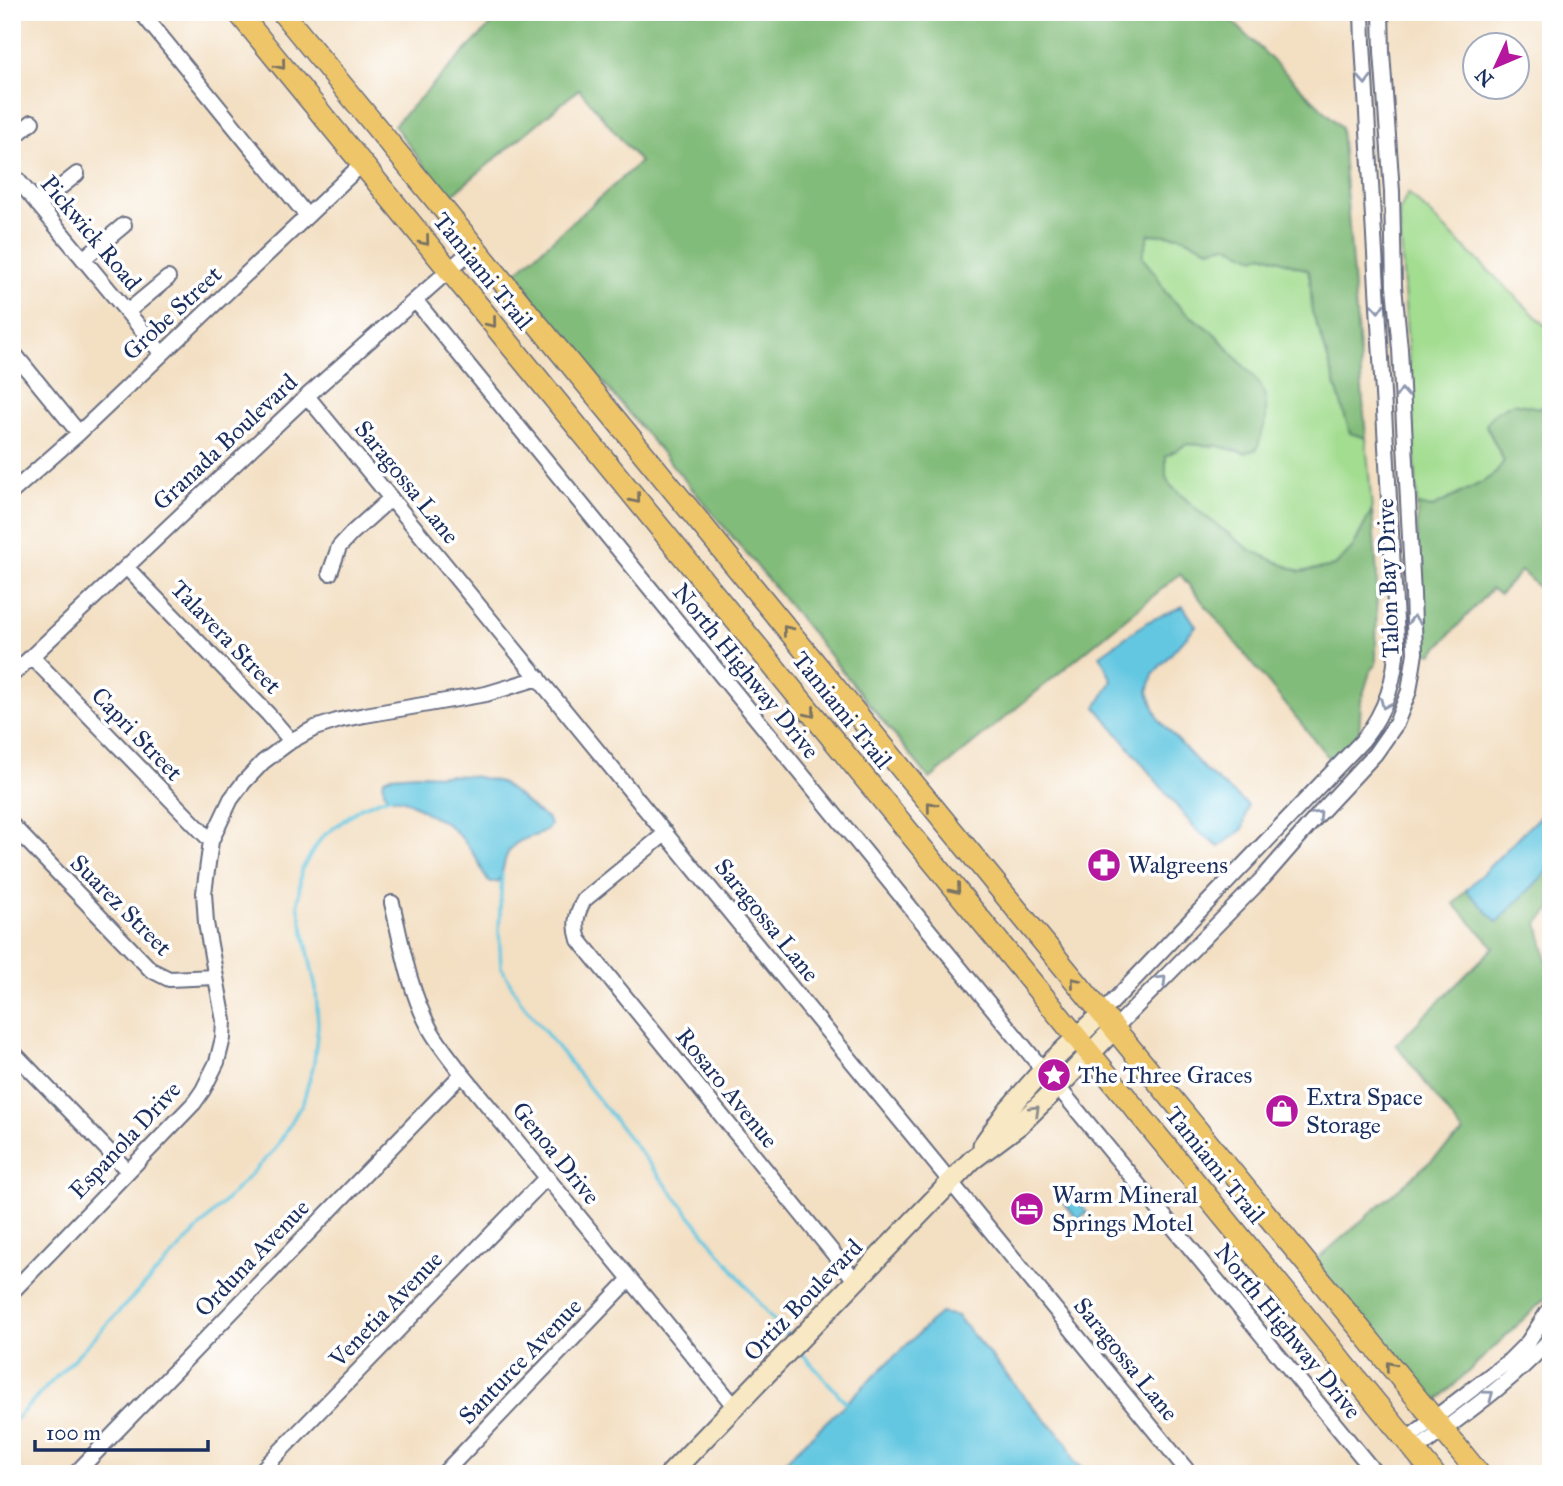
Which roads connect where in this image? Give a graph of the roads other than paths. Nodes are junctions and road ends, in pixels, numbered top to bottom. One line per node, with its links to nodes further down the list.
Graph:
1 (141, 12): 12 (street)
2 (238, 12): 8 (main road, Tamiami Trail, one-way to 8)
3 (282, 12): 14 (main road, Tamiami Trail)
4 (1362, 12): 37 (street, Talon Bay Drive, one-way to 37)
5 (1381, 12): 37 (street, Talon Bay Drive, one-way to 5)
6 (33, 122): 7 (street)
7 (12, 139)
8 (362, 164): 12 (street, Grobe Street); 16 (main road, Tamiami Trail, one-way to 16)
9 (12, 173): 11 (street, Pickwick Road)
10 (77, 174): 11 (street)
11 (38, 205): 15 (street, Pickwick Road)
12 (307, 216): 21 (street, Grobe Street)
13 (124, 225): 15 (street)
14 (474, 248): 16 (street, Granada Boulevard); 37 (main road, Tamiami Trail, one-way to 14)
15 (83, 259): 19 (street, Pickwick Road)
16 (449, 271): 18 (street, Granada Boulevard); 38 (main road, Tamiami Trail, one-way to 38)
17 (167, 278): 19 (street)
18 (415, 300): 22 (street, Granada Boulevard); 40 (street, North Highway Drive)
19 (127, 312): 21 (street, Pickwick Road)
20 (12, 351): 23 (street)
21 (162, 354): 23 (street, Grobe Street)
22 (307, 396): 25 (street, Saragossa Lane); 26 (street, Granada Boulevard)
23 (79, 433): 24 (street, Grobe Street)
24 (12, 492)
25 (391, 498): 27 (street); 30 (street, Saragossa Lane)
26 (127, 567): 28 (street, Granada Boulevard); 31 (street, Talavera Street)
27 (330, 573)
28 (32, 657): 29 (street, Granada Boulevard); 34 (street, Capri Street)
29 (12, 675)
30 (540, 678): 31 (street, Espanola Drive); 33 (street, Saragossa Lane)
31 (291, 741): 34 (street, Espanola Drive)
32 (12, 825): 36 (street, Suarez Street)
33 (666, 833): 46 (street, Saragossa Lane); 48 (street, Rosaro Avenue)
34 (211, 841): 36 (street, Espanola Drive)
35 (392, 902): 41 (street, Genoa Drive)
36 (215, 977): 44 (street, Espanola Drive)
37 (1107, 1021): 38 (street); 54 (main road, Tamiami Trail, one-way to 37)
38 (1083, 1045): 40 (street, Ortiz Boulevard); 42 (street, Ortiz Boulevard); 55 (main road, Tamiami Trail)
39 (12, 1051): 44 (street)
40 (1043, 1070): 43 (street, Ortiz Boulevard)
41 (462, 1074): 45 (street, Genoa Drive); 56 (street, Orduna Avenue)
42 (1058, 1087): 43 (street, Ortiz Boulevard, one-way to 42); 61 (street, North Highway Drive)
43 (972, 1160): 46 (street, Ortiz Boulevard)
44 (128, 1171): 49 (street, Espanola Drive)
45 (547, 1177): 47 (street, Genoa Drive); 57 (street, Venetia Avenue)
46 (951, 1181): 48 (street, Ortiz Boulevard); 60 (street, Saragossa Lane)
47 (630, 1279): 53 (street, Genoa Drive); 58 (street, Santurce Avenue)
48 (855, 1280): 53 (street, Ortiz Boulevard)
49 (15, 1284)
50 (1551, 1307): 52 (street)
51 (1551, 1338): 52 (street)
52 (1527, 1354): 54 (street)
53 (734, 1407): 59 (street, Ortiz Boulevard)
54 (1438, 1424): 55 (street); 63 (main road, Tamiami Trail)
55 (1411, 1445): 62 (main road, Tamiami Trail)
56 (75, 1474)
57 (258, 1474)
58 (443, 1474)
59 (670, 1474)
60 (1190, 1474)
61 (1376, 1474)
62 (1434, 1474)
63 (1479, 1474)

